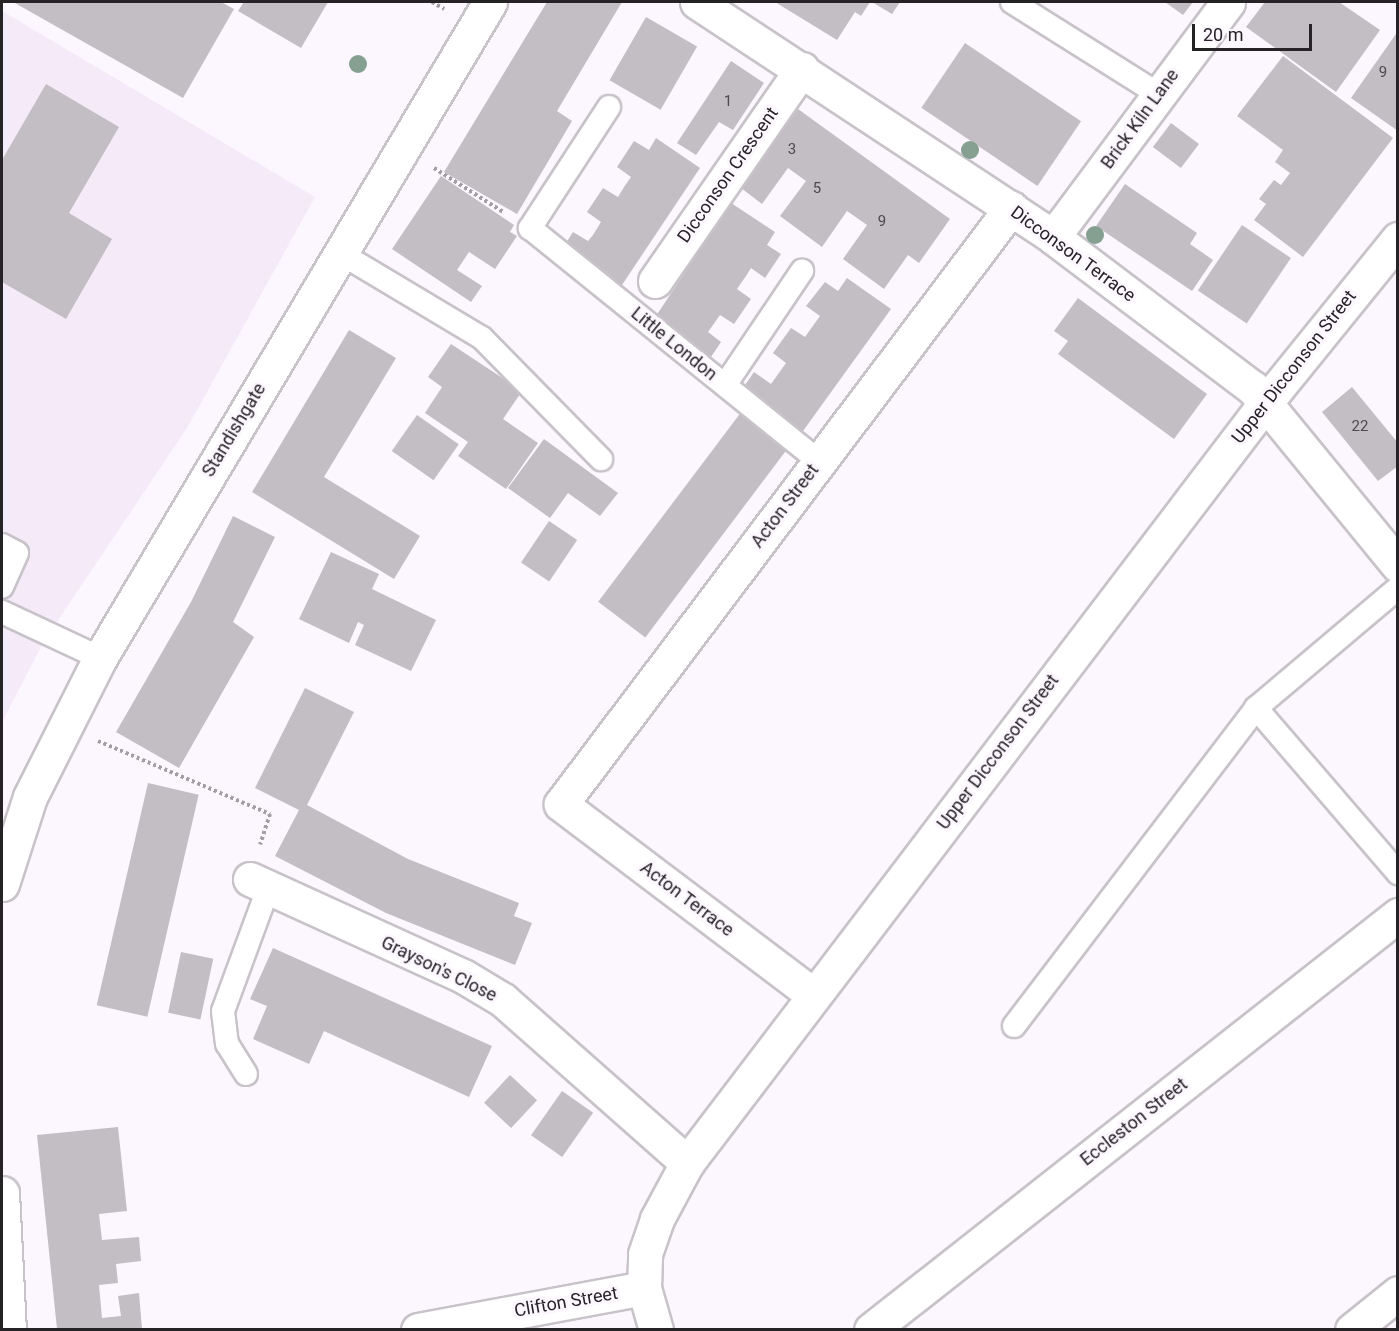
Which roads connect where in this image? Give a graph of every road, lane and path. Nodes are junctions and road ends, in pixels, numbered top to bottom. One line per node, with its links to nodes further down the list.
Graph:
1 (490, 2): 8 (street, Standishgate)
2 (697, 2): 5 (street, Dicconson Terrace)
3 (1012, 2): 6 (lane)
4 (1228, 2): 6 (street, Brick Kiln Lane)
5 (802, 69): 9 (street, Dicconson Terrace); 15 (street, Dicconson Crescent)
6 (1158, 94): 11 (street, Brick Kiln Lane)
7 (609, 107): 10 (lane)
8 (404, 150): 10 (path); 13 (street, Standishgate)
9 (1011, 208): 11 (street, Dicconson Terrace); 19 (street, Acton Street)
10 (530, 228): 16 (lane, Little London)
11 (1053, 237): 17 (street, Dicconson Terrace)
12 (1398, 239): 17 (street, Upper Dicconson Street)
13 (340, 253): 18 (lane); 25 (street, Standishgate)
14 (802, 271): 16 (lane)
15 (655, 281)
16 (725, 385): 19 (lane, Little London)
17 (1266, 402): 21 (street, Dicconson Terrace); 33 (street, Upper Dicconson Street)
18 (601, 459)
19 (819, 461): 28 (street, Acton Street)
20 (2, 545): 22 (lane)
21 (1398, 565)
22 (2, 587)
23 (1398, 588): 26 (lane)
24 (2, 612): 25 (lane)
25 (100, 658): 27 (street, Standishgate)
26 (1256, 708): 29 (lane); 34 (lane)
27 (64, 726): 30 (street, Standishgate); 31 (path)
28 (561, 804): 33 (street, Acton Terrace)
29 (1398, 873)
30 (2, 878)
31 (259, 884): 35 (lane); 36 (street, Grayson's Close)
32 (1398, 915): 45 (street, Eccleston Street)
33 (812, 994): 36 (street, Upper Dicconson Street)
34 (1014, 1026)
35 (246, 1074)
36 (687, 1163): 39 (street, Upper Dicconson Street)
37 (2, 1193): 38 (street)
38 (3, 1271): 42 (street)
39 (644, 1288): 43 (street, Clifton Street); 44 (street, Upper Dicconson Street)
40 (1398, 1293): 41 (street)
41 (1366, 1325)
42 (9, 1329)
43 (418, 1329)
44 (656, 1329)
45 (871, 1329)

